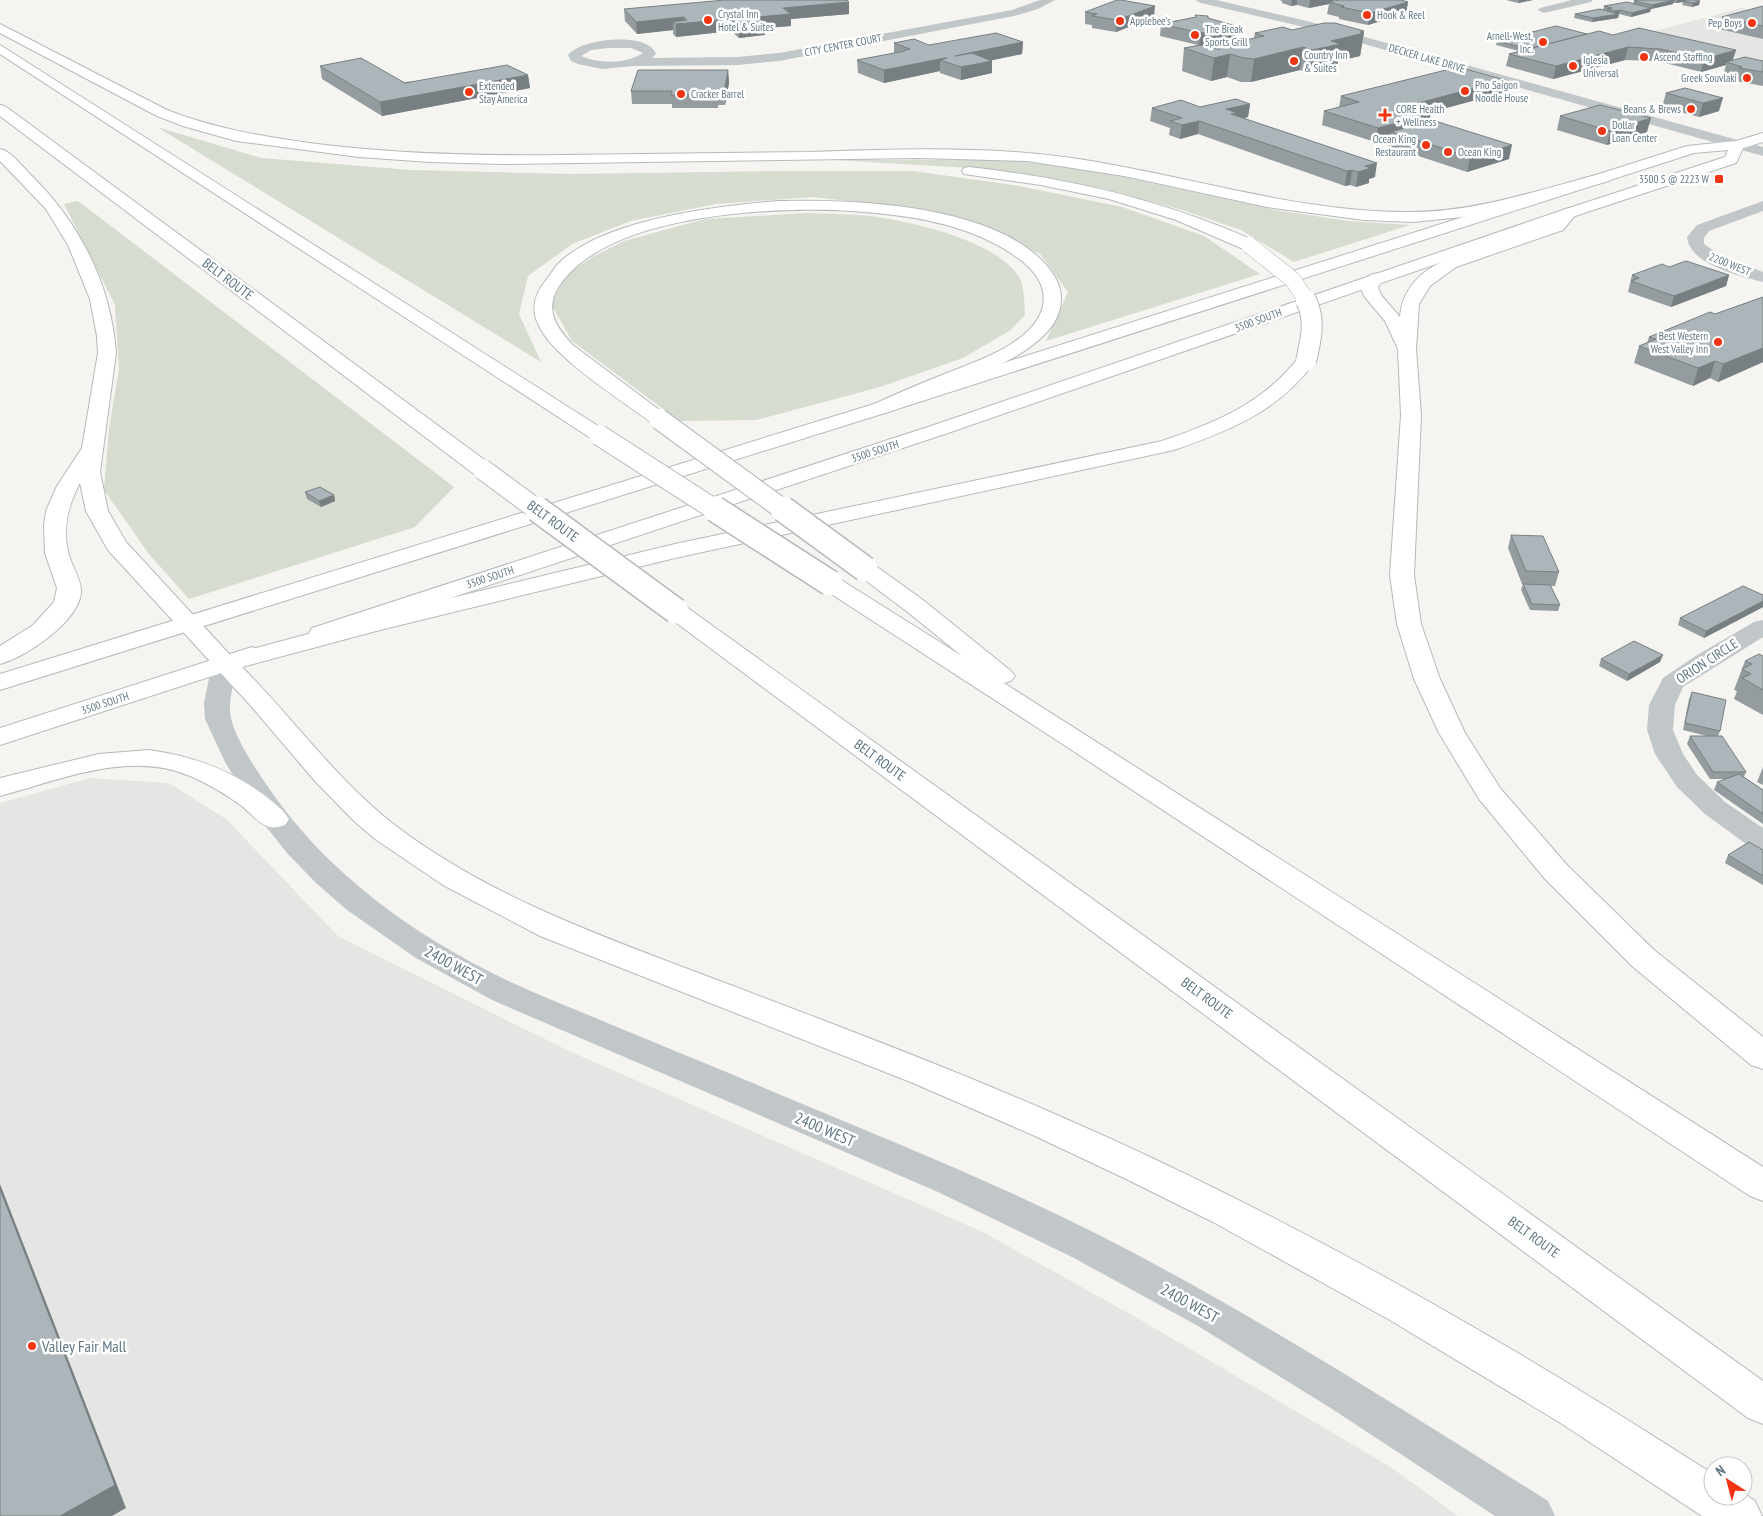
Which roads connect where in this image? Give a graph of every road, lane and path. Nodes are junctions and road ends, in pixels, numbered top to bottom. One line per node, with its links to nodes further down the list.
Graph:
1 (1028, 0): 8 (street, CITY CENTER COURT)
2 (1049, 0): 9 (street, CITY CENTER COURT)
3 (1202, 0): 13 (street, DECKER LAKE DRIVE)
4 (1587, 0): 5 (street)
5 (1544, 10)
6 (0, 28): 11 (main road)
7 (0, 49): 30 (main road, bridge)
8 (649, 51): 9 (street, CITY CENTER COURT); 9 (street, CITY CENTER COURT)
9 (632, 62)
10 (0, 109): 36 (main road, BELT ROUTE, bridge)
11 (218, 132): 16 (main road); 27 (main road, bridge)
12 (1763, 137): 13 (main road)
13 (1738, 145): 14 (street); 16 (main road); 18 (main road, 3500 SOUTH)
14 (1763, 152)
15 (0, 153): 23 (main road)
16 (1604, 178): 22 (main road)
17 (1763, 206): 19 (street, 2200 WEST)
18 (1568, 213): 20 (main road, 3500 SOUTH); 21 (main road)
19 (1763, 277)
20 (1376, 278): 21 (main road); 27 (main road, 3500 SOUTH)
21 (1407, 349): 34 (main road)
22 (881, 408): 24 (main road); 30 (main road, bridge)
23 (91, 451): 24 (main road); 26 (main road)
24 (188, 622): 27 (main road); 28 (main road)
25 (1763, 627): 33 (street, ORION CIRCLE)
26 (0, 656)
27 (225, 664): 29 (main road, 3500 SOUTH); 32 (street, 2400 WEST); 38 (main road)
28 (0, 682)
29 (0, 737)
30 (1071, 737): 35 (main road)
31 (0, 787): 32 (main road)
32 (275, 819): 37 (street, 2400 WEST)
33 (1763, 842)
34 (1763, 1056)
35 (1763, 1186)
36 (1763, 1405)
37 (1533, 1516)
38 (1740, 1516)

